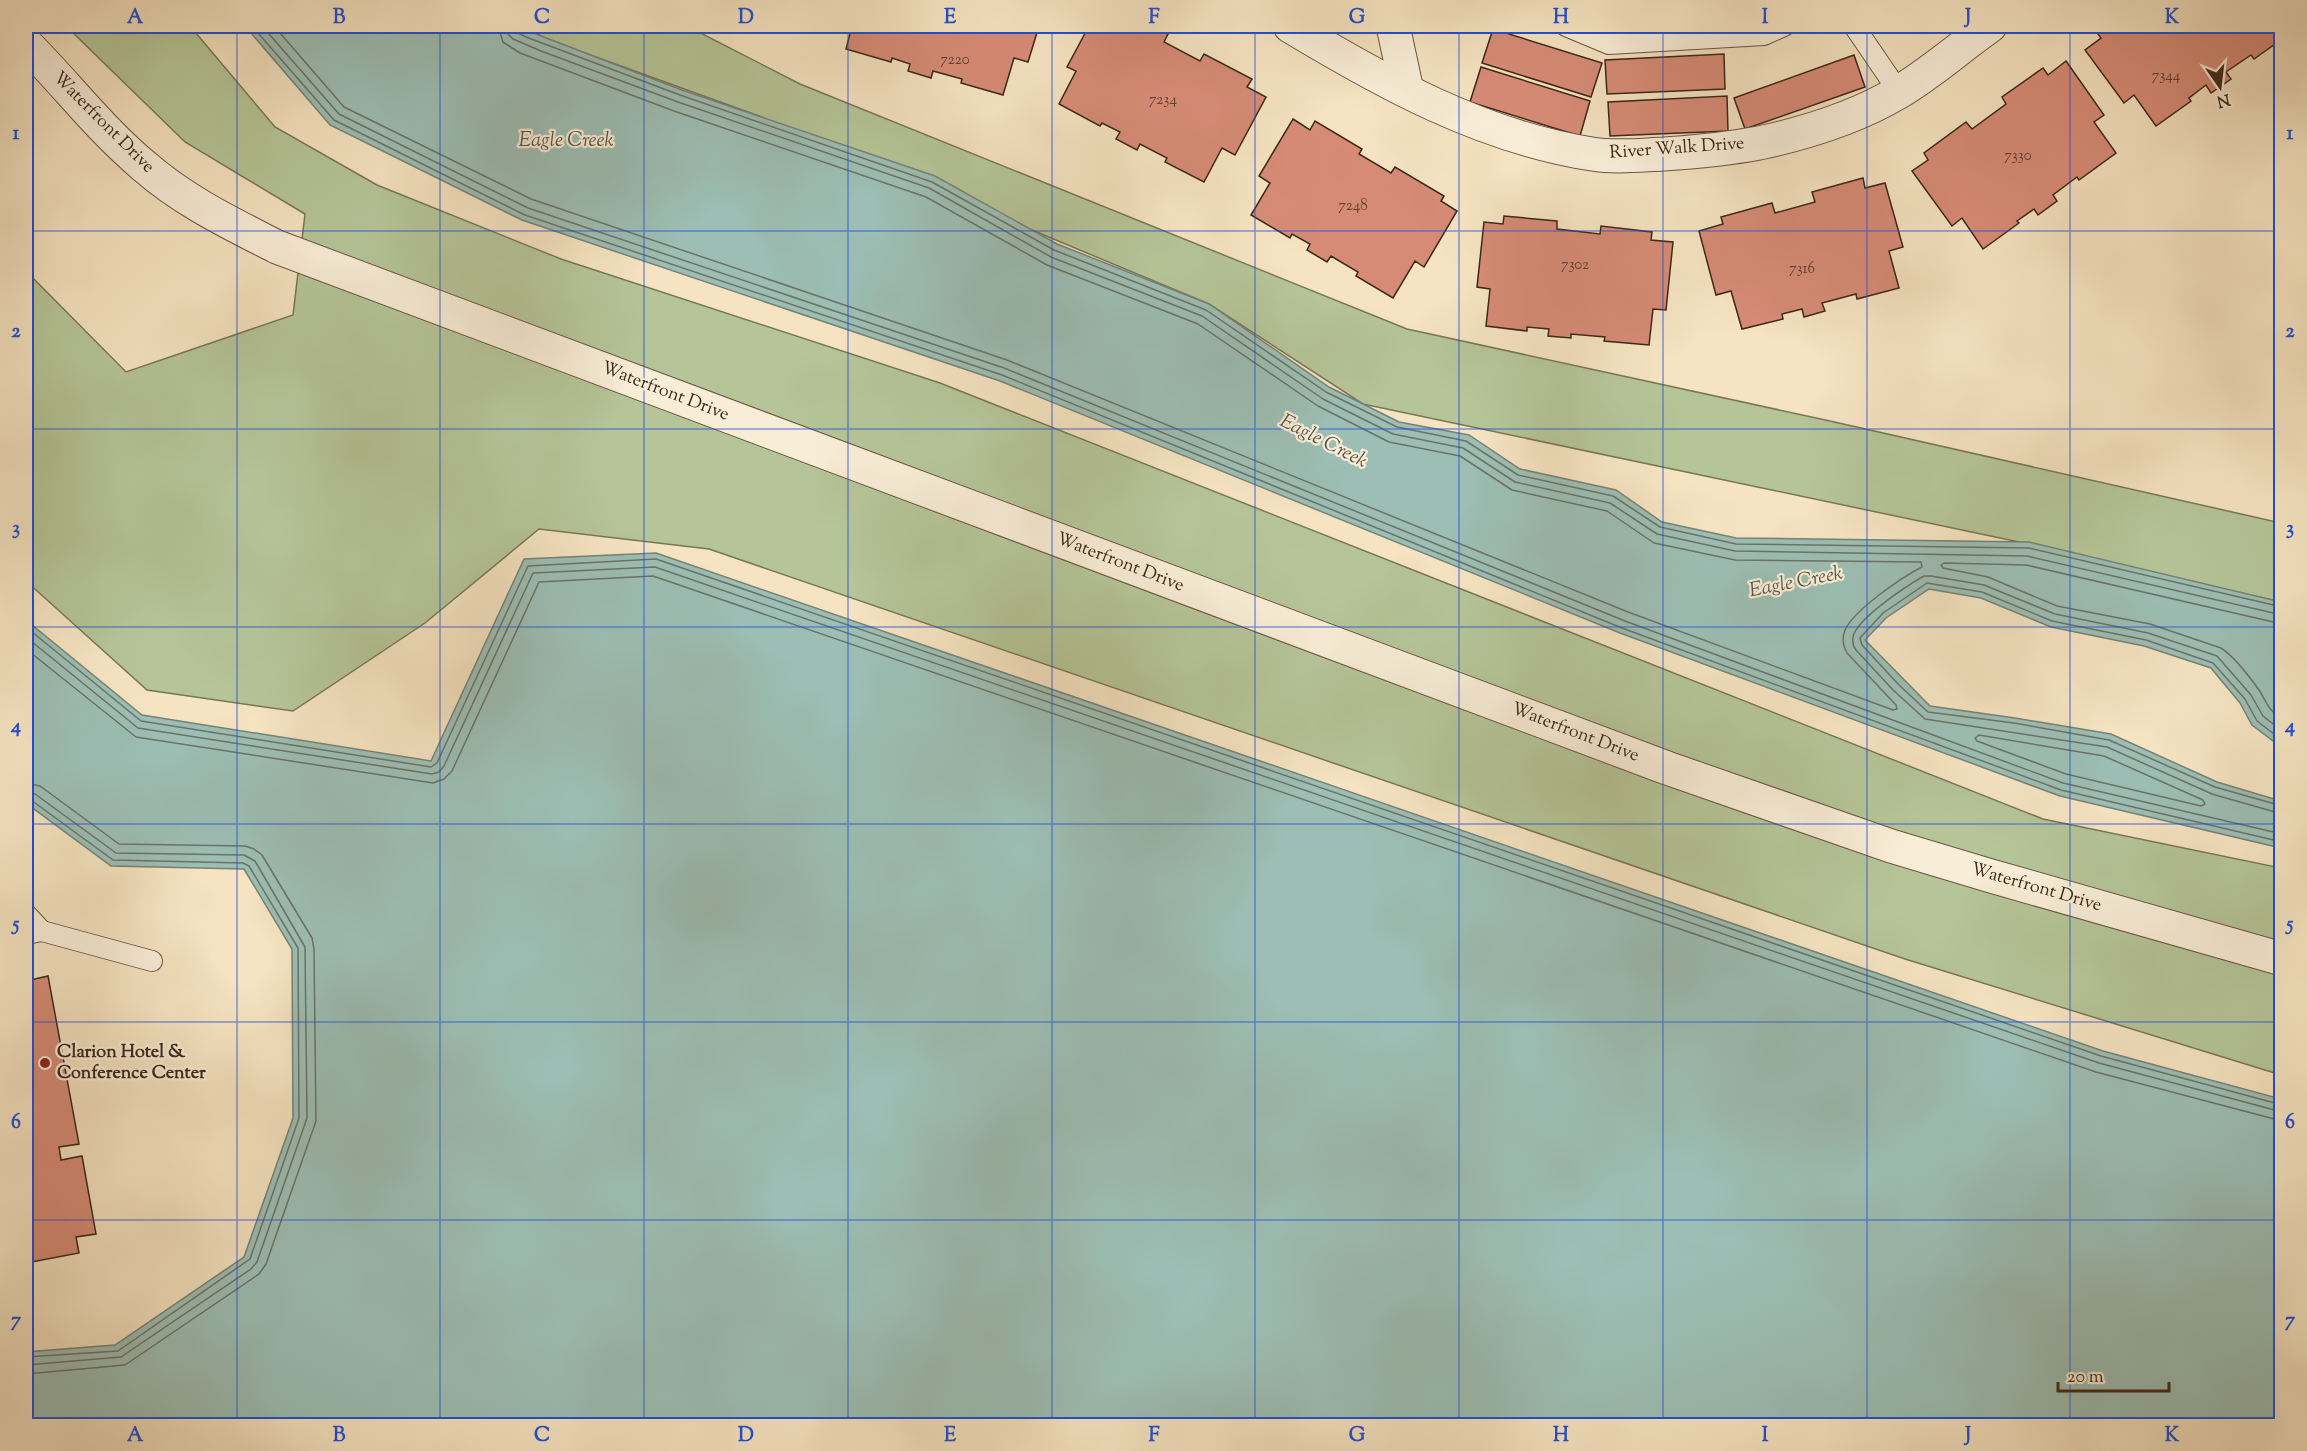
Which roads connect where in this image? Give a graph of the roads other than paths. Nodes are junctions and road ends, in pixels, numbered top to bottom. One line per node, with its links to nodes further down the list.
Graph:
1 (1393, 26): 8 (street)
2 (1566, 26): 3 (lane)
3 (1784, 26)
4 (1854, 26): 9 (lane)
5 (1990, 26): 9 (street, River Walk Drive)
6 (1304, 29): 8 (street, River Walk Drive)
7 (26, 44): 12 (street, Waterfront Drive)
8 (1407, 92): 9 (street, River Walk Drive)
9 (1899, 92)
10 (26, 914): 11 (lane)
11 (34, 933): 13 (lane)
12 (2282, 959)
13 (152, 961)

